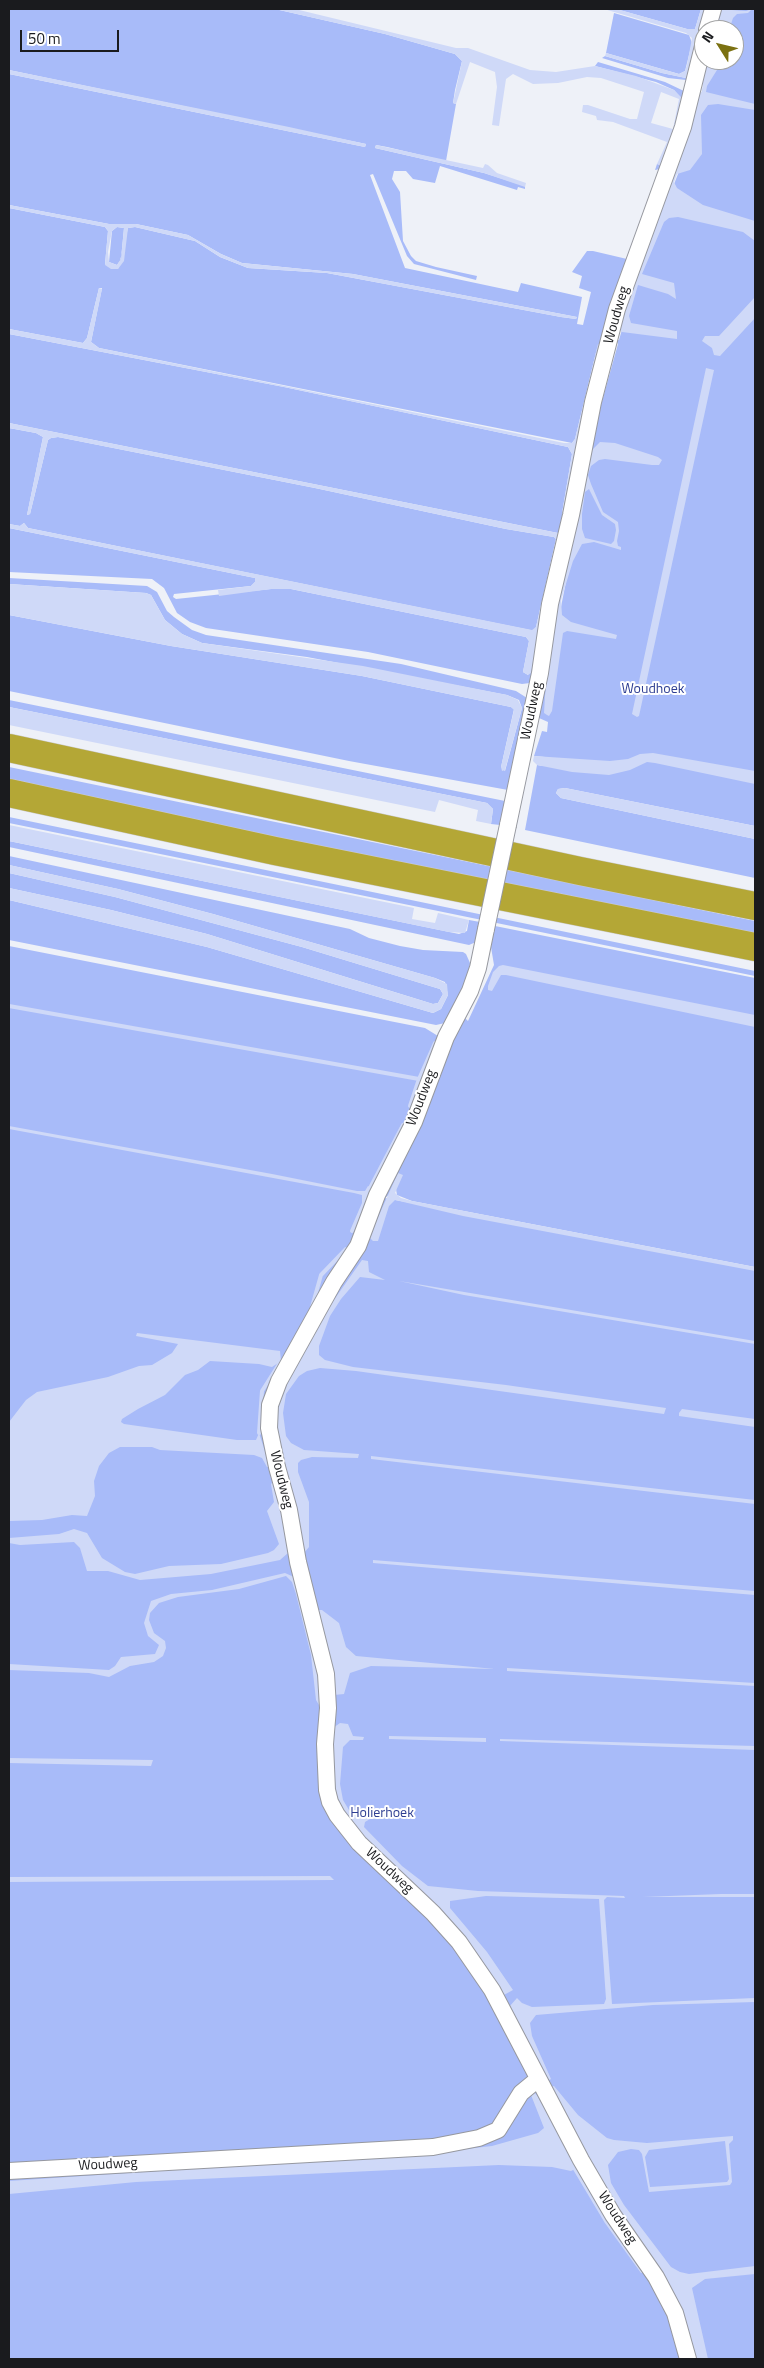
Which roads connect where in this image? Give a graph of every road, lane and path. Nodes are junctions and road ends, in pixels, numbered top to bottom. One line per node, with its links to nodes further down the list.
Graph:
1 (697, 70): 8 (street, Woudweg, bridge)
2 (9, 748): 5 (highway)
3 (9, 793): 4 (highway)
4 (275, 851): 6 (highway); 7 (highway)
5 (755, 906)
6 (755, 947)
7 (755, 960)
8 (538, 2078): 9 (street, Woudweg); 10 (street, Woudweg)
9 (9, 2171)
10 (688, 2359)

